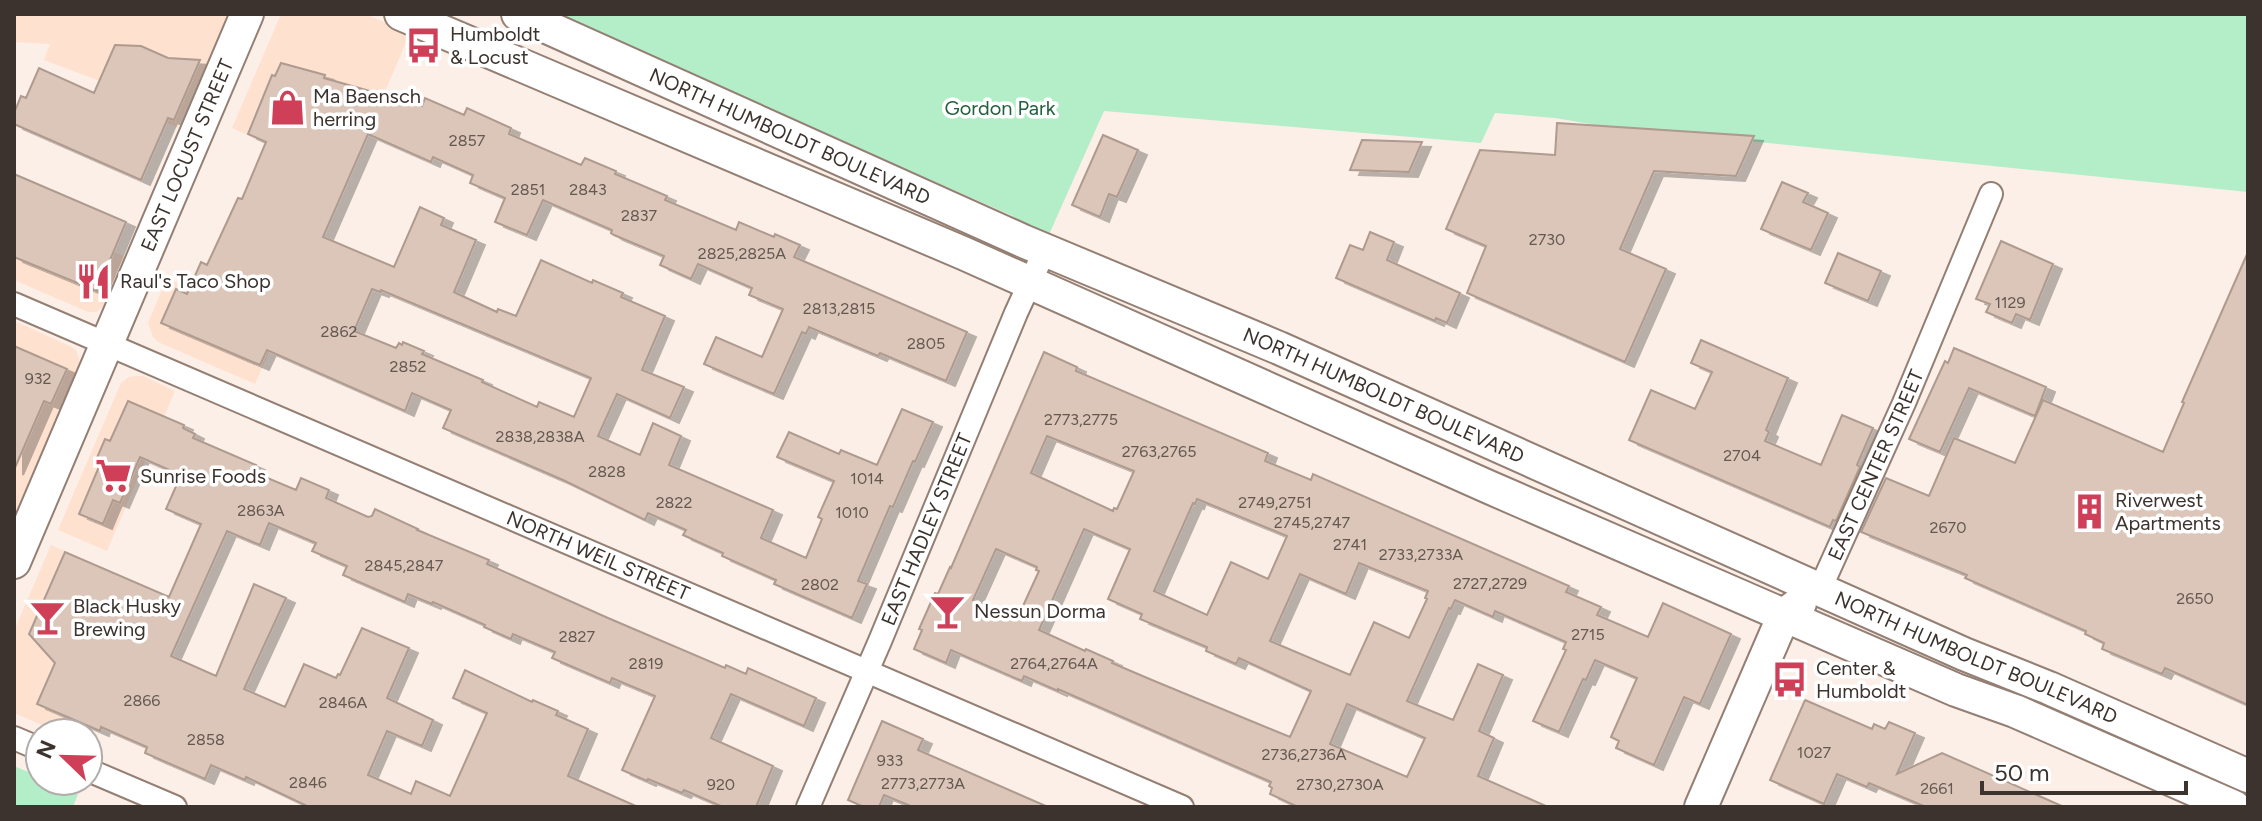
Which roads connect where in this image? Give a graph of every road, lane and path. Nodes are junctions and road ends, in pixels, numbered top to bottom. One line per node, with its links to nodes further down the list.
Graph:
1 (247, 14): 8 (main road, EAST LOCUST STREET)
2 (401, 14): 6 (main road, NORTH HUMBOLDT BOULEVARD)
3 (518, 14): 5 (main road, NORTH HUMBOLDT BOULEVARD)
4 (1991, 194): 10 (street, EAST CENTER STREET)
5 (1045, 250): 6 (street, EAST HADLEY STREET); 10 (main road, NORTH HUMBOLDT BOULEVARD)
6 (1030, 283): 11 (main road, NORTH HUMBOLDT BOULEVARD); 12 (street, EAST HADLEY STREET)
7 (14, 304): 8 (street, NORTH WEIL STREET)
8 (108, 345): 9 (main road, EAST LOCUST STREET); 12 (street, NORTH WEIL STREET)
9 (14, 562)
10 (1820, 589): 11 (main road, EAST CENTER STREET); 13 (main road, NORTH HUMBOLDT BOULEVARD)
11 (1784, 615): 18 (main road); 19 (main road, NORTH HUMBOLDT BOULEVARD)
12 (867, 671): 16 (street, EAST HADLEY STREET); 17 (street, NORTH WEIL STREET)
13 (2248, 776)
14 (104, 777): 15 (street)
15 (175, 807)
16 (808, 807)
17 (1182, 807)
18 (1701, 807)
19 (2234, 807)

